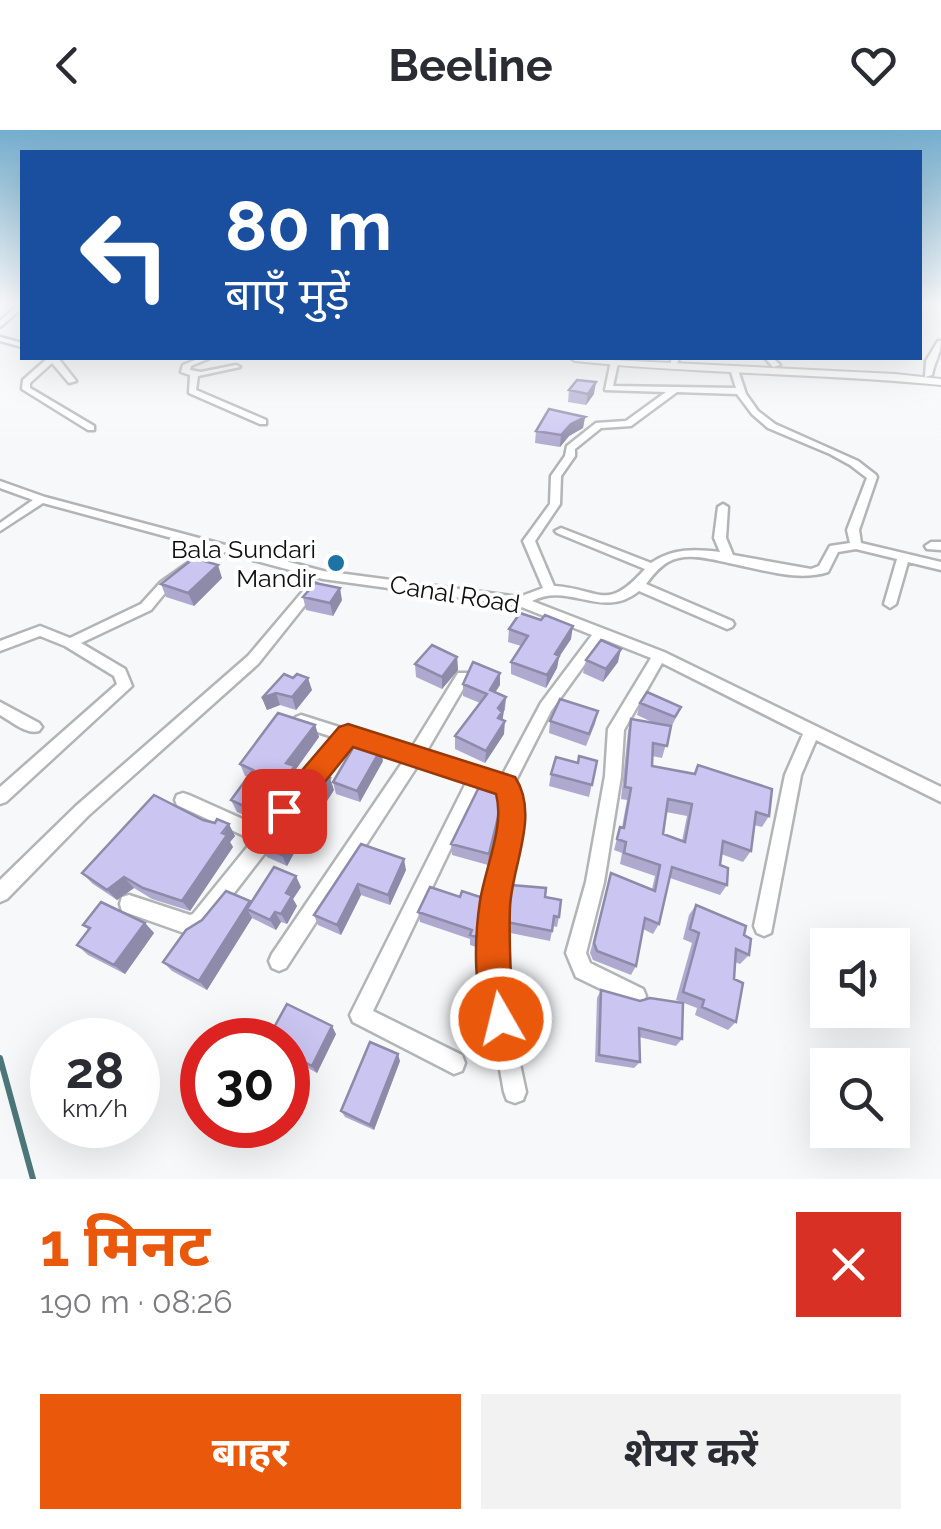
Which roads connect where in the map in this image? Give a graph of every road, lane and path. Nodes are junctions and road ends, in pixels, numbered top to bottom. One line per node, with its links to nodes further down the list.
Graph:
1 (935, 353): 13 (street)
2 (51, 360): 20 (street)
3 (55, 360): 15 (street)
4 (201, 360): 12 (street)
5 (618, 360): 6 (main road); 9 (main road); 16 (street)
6 (675, 360): 9 (main road)
7 (772, 361): 8 (main road); 9 (main road)
8 (859, 362): 13 (main road)
9 (690, 365): 11 (main road)
10 (236, 367): 12 (street)
11 (734, 368): 14 (main road); 17 (street)
12 (194, 375): 18 (street)
13 (928, 375): 14 (main road)
14 (941, 379)
15 (72, 380)
16 (674, 390): 17 (street); 34 (street)
17 (741, 396): 19 (street)
18 (264, 422)
19 (770, 424): 26 (street)
20 (91, 428)
21 (0, 484): 22 (street, Canal Road)
22 (41, 500): 24 (street); 27 (street, Canal Road)
23 (722, 507): 29 (street)
24 (0, 528)
25 (561, 531): 31 (street)
26 (856, 544): 28 (street); 29 (street)
27 (218, 547): 32 (street, Canal Road); 39 (street)
28 (903, 557): 30 (street); 36 (street)
29 (729, 558): 31 (street)
30 (941, 566)
31 (653, 568): 33 (street)
32 (323, 575): 35 (street, Canal Road); 55 (street)
33 (637, 585): 34 (street); 37 (street)
34 (550, 588): 35 (street)
35 (520, 602): 38 (street, Canal Road)
36 (890, 604)
37 (727, 624)
38 (600, 632): 41 (street, Canal Road); 50 (street)
39 (70, 643): 40 (street); 52 (street)
40 (0, 646)
41 (659, 656): 46 (street, Canal Road); 59 (street)
42 (463, 676): 48 (street)
43 (0, 708): 45 (street)
44 (279, 715): 47 (street)
45 (34, 727)
46 (812, 731): 51 (street, Canal Road); 57 (street)
47 (348, 734): 48 (street); 54 (street)
48 (416, 755): 49 (street); 58 (street)
49 (477, 777): 50 (street); 60 (street)
50 (505, 786): 61 (street)
51 (941, 795)
52 (0, 798)
53 (184, 800): 54 (street)
54 (263, 836): 56 (street)
55 (0, 893)
56 (129, 904)
57 (764, 926)
58 (279, 961)
59 (636, 996)
60 (454, 1063)
61 (514, 1092)

